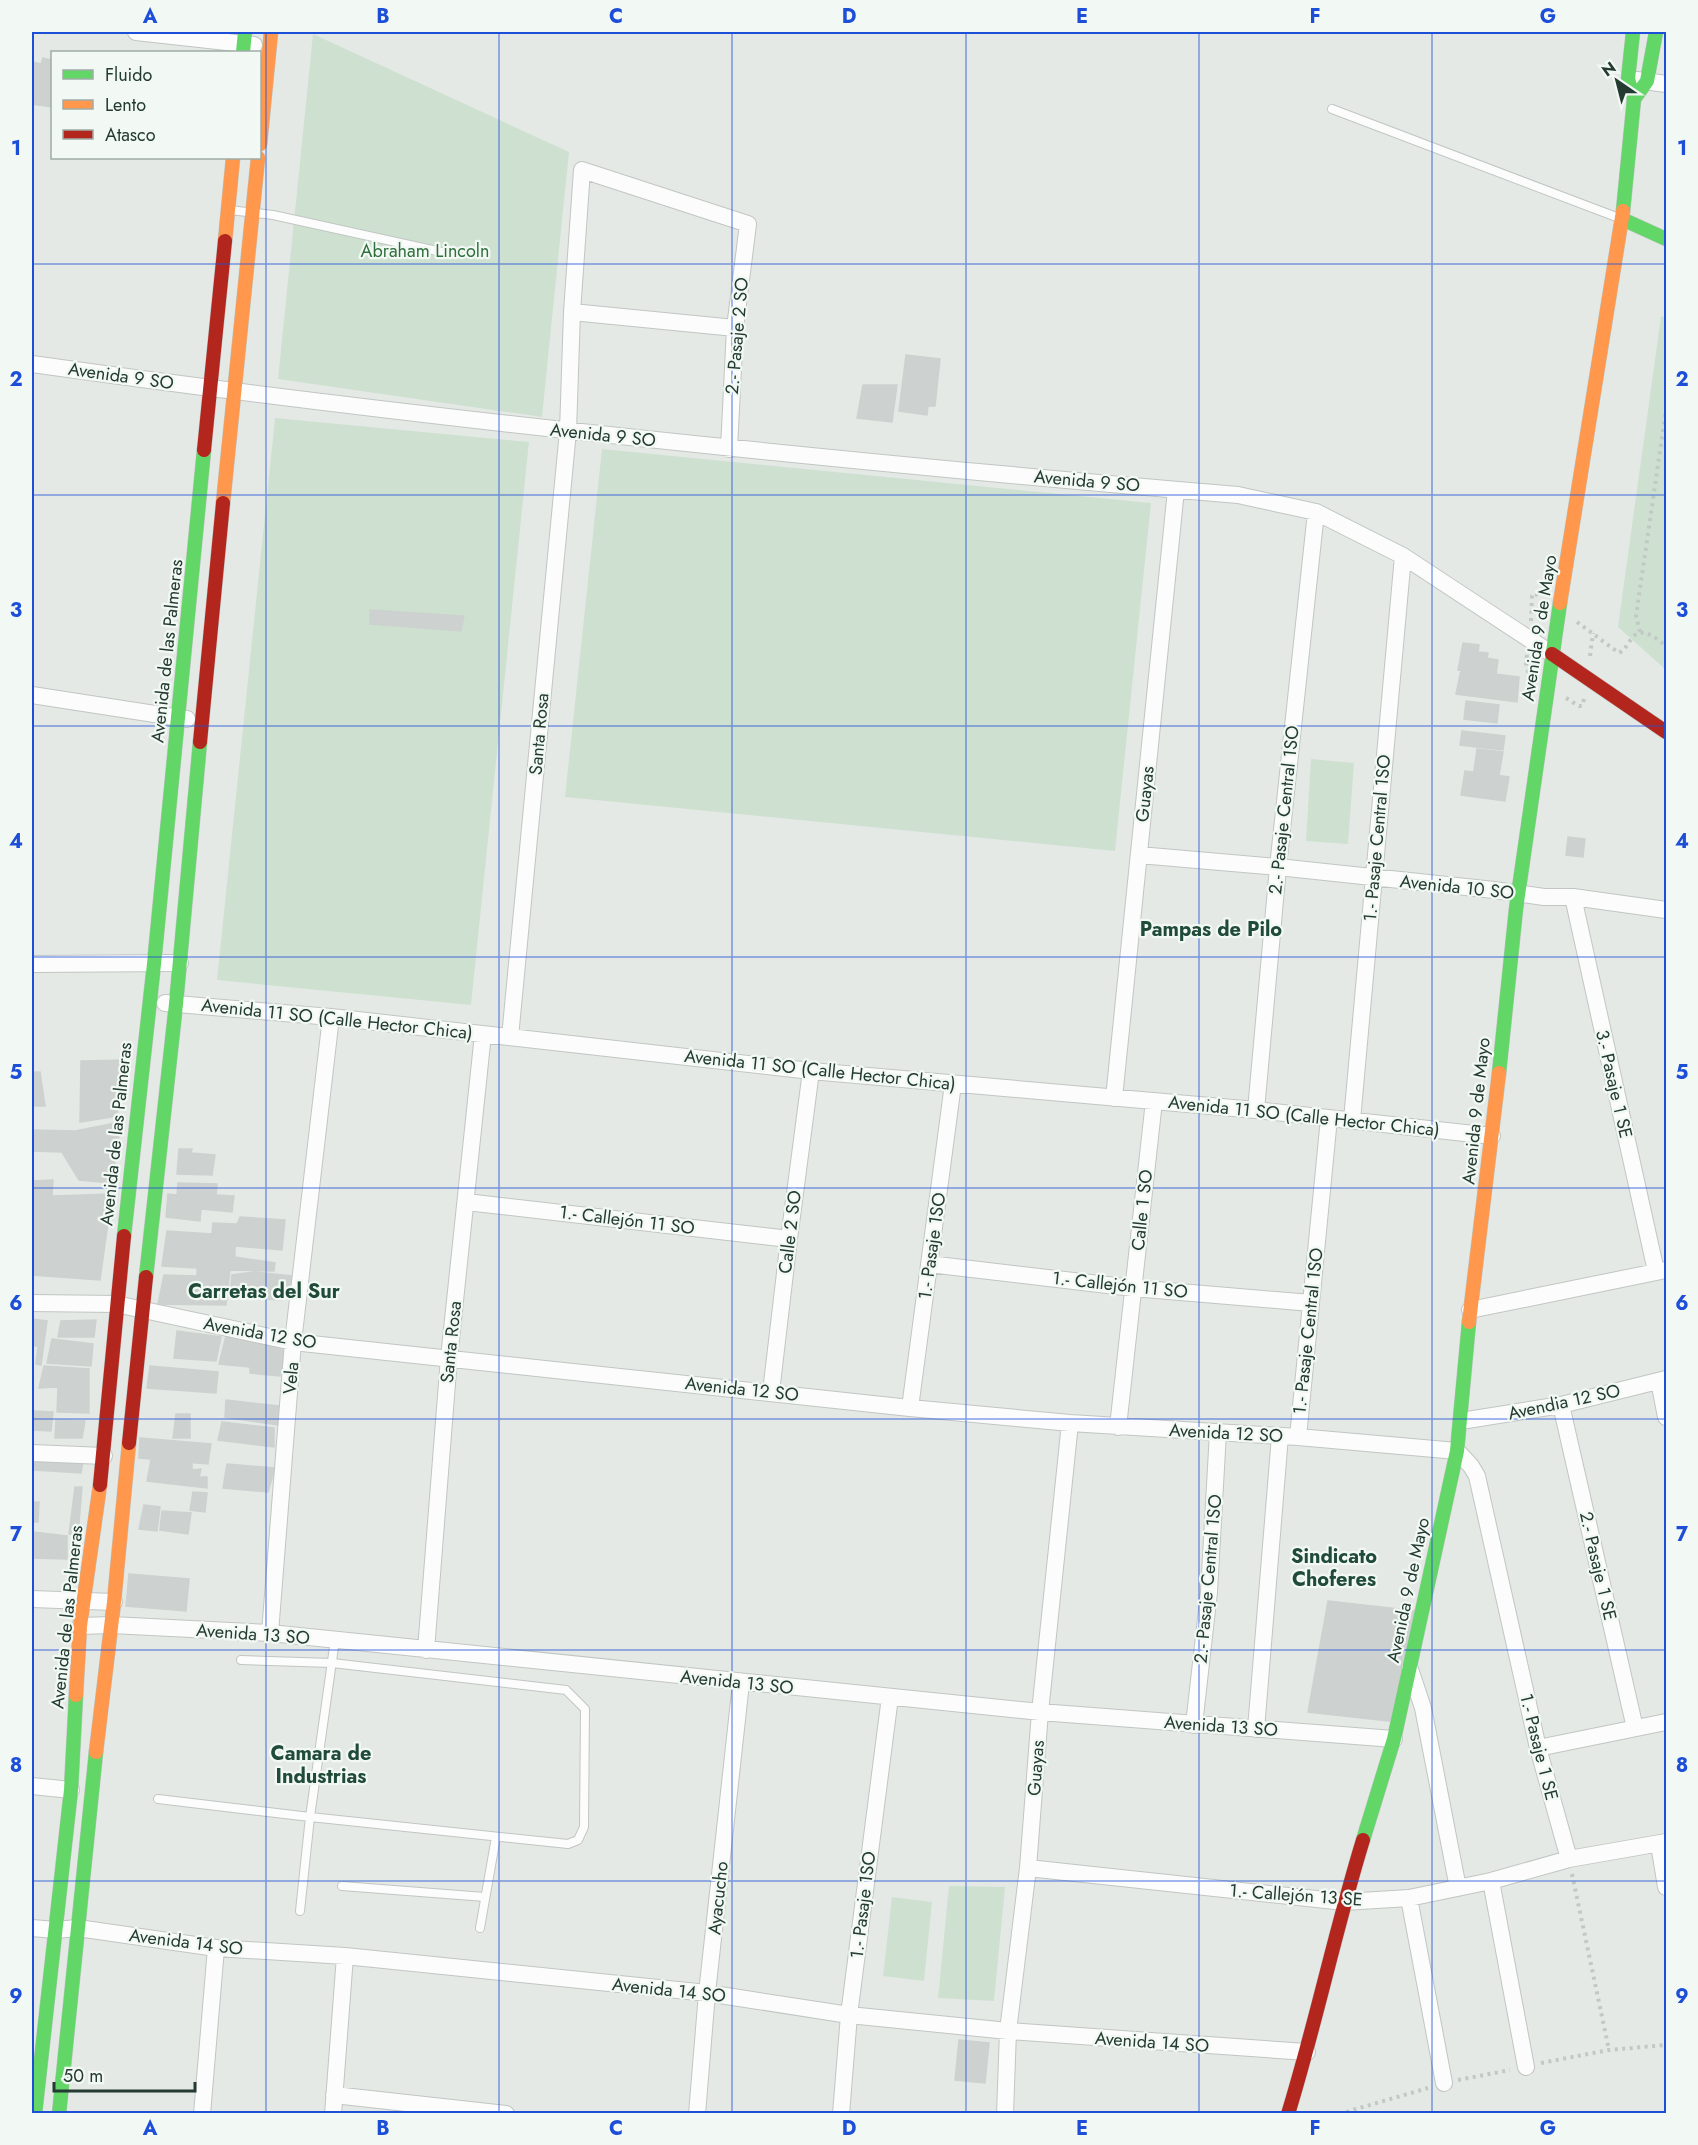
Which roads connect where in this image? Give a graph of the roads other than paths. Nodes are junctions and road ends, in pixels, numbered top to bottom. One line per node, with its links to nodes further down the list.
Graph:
1 (136, 32): 5 (street)
2 (1633, 32): 6 (street, Avenida 9 de Mayo)
3 (1656, 32): 7 (street)
4 (271, 39): 5 (street); 11 (street)
5 (244, 43)
6 (1628, 79): 7 (street); 9 (street, Avenida 9 de Mayo)
7 (1647, 81): 8 (street); 9 (street)
8 (1666, 84)
9 (1634, 99): 16 (street, Avenida 9 de Mayo)
10 (1332, 110): 16 (lane)
11 (261, 134)
12 (233, 159): 14 (street, Avenida de las Palmeras)
13 (258, 159): 15 (street)
14 (228, 210): 15 (lane); 23 (street, Avenida de las Palmeras)
15 (252, 211): 19 (lane); 24 (street)
16 (1622, 219): 18 (street); 30 (street, Avenida 9 de Mayo)
17 (748, 224): 20 (street, Santa Rosa); 21 (street, 2.- Pasaje 2 SO)
18 (1666, 239)
19 (446, 253)
20 (572, 312): 21 (street); 25 (street, Santa Rosa)
21 (735, 328): 26 (street, 2.- Pasaje 2 SO)
22 (32, 363): 23 (street, Avenida 9 SO)
23 (212, 389): 24 (street, Avenida 9 SO); 32 (street, Avenida de las Palmeras)
24 (233, 391): 25 (street, Avenida 9 SO); 33 (street)
25 (568, 431): 26 (street, Avenida 9 SO); 48 (street, Santa Rosa)
26 (729, 449): 27 (street, Avenida 9 SO)
27 (1176, 490): 28 (street, Avenida 9 SO); 35 (street, Guayas)
28 (1316, 512): 29 (street, Avenida 9 SO); 36 (street, 2.- Pasaje Central 1SO)
29 (1403, 556): 30 (street, Avenida 9 SO); 37 (street, 1.- Pasaje Central 1SO)
30 (1552, 654): 34 (street); 38 (street, Avenida 9 de Mayo)
31 (32, 695): 32 (street)
32 (178, 718): 33 (street); 43 (street, Avenida de las Palmeras)
33 (202, 721): 41 (street)
34 (1666, 732)
35 (1139, 855): 36 (street, Avenida 10 SO); 51 (street, Guayas)
36 (1278, 867): 37 (street, Avenida 10 SO); 53 (street, 2.- Pasaje Central 1SO)
37 (1373, 878): 38 (street, Avenida 10 SO); 55 (street, 1.- Pasaje Central 1SO)
38 (1518, 894): 39 (street, Avenida 10 SO); 56 (street, Avenida 9 de Mayo)
39 (1573, 897): 40 (street, Avenida 10 SO); 60 (street, 3.- Pasaje 1 SE)
40 (1666, 910)
41 (180, 963): 43 (street); 45 (street)
42 (32, 964): 43 (street)
43 (154, 964): 44 (street, Avenida de las Palmeras)
44 (148, 1001): 45 (street, Avenida 11 SO (Calle Hector Chica)); 63 (street, Avenida de las Palmeras)
45 (176, 1004): 46 (street, Avenida 11 SO (Calle Hector Chica)); 65 (street)
46 (331, 1017): 47 (street, Avenida 11 SO (Calle Hector Chica)); 67 (street, Vela)
47 (483, 1034): 48 (street, Avenida 11 SO (Calle Hector Chica)); 57 (street, Santa Rosa)
48 (510, 1037): 49 (street, Avenida 11 SO (Calle Hector Chica))
49 (811, 1071): 50 (street, Avenida 11 SO (Calle Hector Chica)); 58 (street, Calle 2 SO)
50 (953, 1083): 51 (street, Avenida 11 SO (Calle Hector Chica)); 59 (street, 1.- Pasaje 1SO)
51 (1114, 1098): 52 (street, Avenida 11 SO (Calle Hector Chica))
52 (1154, 1101): 53 (street, Avenida 11 SO (Calle Hector Chica)); 61 (street, Calle 1 SO)
53 (1256, 1110): 54 (street, Avenida 11 SO (Calle Hector Chica))
54 (1329, 1118): 55 (street, Avenida 11 SO (Calle Hector Chica)); 64 (street, 1.- Pasaje Central 1SO)
55 (1352, 1120): 56 (street, Avenida 11 SO (Calle Hector Chica))
56 (1492, 1136): 66 (street, Avenida 9 de Mayo)
57 (466, 1202): 58 (street, 1.- Callejón 11 SO); 68 (street, Santa Rosa)
58 (789, 1239): 70 (street, Calle 2 SO)
59 (929, 1264): 61 (street, 1.- Callejón 11 SO); 72 (street, 1.- Pasaje 1SO)
60 (1661, 1271): 66 (street)
61 (1133, 1288): 64 (street, 1.- Callejón 11 SO); 76 (street, Calle 1 SO)
62 (32, 1303): 63 (street, Avenida 12 SO)
63 (116, 1304): 65 (street, Avenida 12 SO); 82 (street, Avenida de las Palmeras)
64 (1311, 1304): 79 (street, 1.- Pasaje Central 1SO)
65 (142, 1310): 67 (street, Avenida 12 SO); 85 (street)
66 (1470, 1310): 74 (street, Avenida 9 de Mayo)
67 (293, 1342): 68 (street, Avenida 12 SO); 88 (street, Vela)
68 (449, 1358): 70 (street, Avenida 12 SO); 90 (street, Santa Rosa)
69 (1663, 1380): 71 (street, Avendia 12 SO); 73 (street)
70 (771, 1392): 72 (street, Avenida 12 SO)
71 (1562, 1405): 74 (street, Avendia 12 SO); 99 (street, 2.- Pasaje 1 SE)
72 (910, 1408): 75 (street, Avenida 12 SO)
73 (1666, 1417)
74 (1461, 1421): 80 (street, Avenida 9 de Mayo)
75 (1070, 1423): 76 (street, Avenida 12 SO); 96 (street, Guayas)
76 (1118, 1427): 77 (street, Avenida 12 SO)
77 (1218, 1432): 78 (street, Avenida 12 SO); 98 (street, 2.- Pasaje Central 1SO)
78 (1280, 1436): 79 (street, Avenida 12 SO); 100 (street, 1.- Pasaje Central 1SO)
79 (1298, 1437): 80 (street, Avenida 12 SO)
80 (1457, 1451): 93 (street, Avenida 9 de Mayo); 102 (street, 1.- Pasaje 1 SE)
81 (32, 1453): 82 (street)
82 (104, 1456): 84 (street, Avenida de las Palmeras)
83 (32, 1599): 84 (street)
84 (83, 1601): 85 (street); 87 (street, Avenida de las Palmeras)
85 (114, 1602): 86 (street)
86 (111, 1625): 87 (street, Avenida 13 SO); 88 (street, Avenida 13 SO); 120 (street)
87 (80, 1626): 104 (street, Avenida de las Palmeras)
88 (270, 1633): 89 (street, Avenida 13 SO)
89 (335, 1640): 90 (street, Avenida 13 SO); 92 (lane)
90 (426, 1650): 94 (street, Avenida 13 SO)
91 (241, 1660): 92 (lane)
92 (332, 1663): 106 (lane); 107 (lane)
93 (1409, 1667): 101 (street, Avenida 9 de Mayo); 114 (street)
94 (741, 1683): 95 (street, Avenida 13 SO); 125 (street, Ayacucho)
95 (890, 1697): 96 (street, Avenida 13 SO); 126 (street, 1.- Pasaje 1SO)
96 (1040, 1712): 98 (street, Avenida 13 SO); 110 (street, Guayas)
97 (1666, 1722): 99 (street)
98 (1194, 1725): 100 (street, Avenida 13 SO)
99 (1635, 1728): 102 (street)
100 (1256, 1729): 101 (street, Avenida 13 SO)
101 (1394, 1739): 117 (street, Avenida 9 de Mayo)
102 (1538, 1748): 109 (street, 1.- Pasaje 1 SE)
103 (32, 1786): 104 (street)
104 (71, 1790): 122 (street, Avenida de las Palmeras)
105 (158, 1799): 106 (lane)
106 (310, 1817): 107 (lane); 118 (lane)
107 (496, 1837): 115 (lane)
108 (1663, 1843): 109 (street, 1.- Callejón 13 SE); 113 (street)
109 (1569, 1859): 111 (street, 1.- Callejón 13 SE)
110 (1028, 1868): 117 (street, 1.- Callejón 13 SE); 127 (street, Guayas)
111 (1491, 1881): 114 (street, 1.- Callejón 13 SE); 129 (street)
112 (342, 1886): 115 (lane)
113 (1666, 1887)
114 (1458, 1888): 116 (street, 1.- Callejón 13 SE)
115 (485, 1897): 121 (lane)
116 (1409, 1898): 117 (street, 1.- Callejón 13 SE); 131 (street)
117 (1344, 1902): 128 (street, Avenida 9 de Mayo)
118 (300, 1911)
119 (32, 1928): 122 (street, Avenida 14 SO)
120 (78, 1928): 122 (street, Avenida 14 SO); 123 (street, Avenida 14 SO); 134 (street)
121 (480, 1928)
122 (55, 1930): 130 (street, Avenida de las Palmeras)
123 (216, 1948): 124 (street, Avenida 14 SO); 135 (street)
124 (345, 1956): 125 (street, Avenida 14 SO); 132 (street)
125 (707, 1993): 126 (street, Avenida 14 SO); 138 (street, Ayacucho)
126 (849, 2015): 127 (street, Avenida 14 SO); 139 (street, 1.- Pasaje 1SO)
127 (1008, 2031): 128 (street, Avenida 14 SO); 140 (street, Guayas)
128 (1307, 2052): 141 (street, Avenida 9 de Mayo)
129 (1526, 2067)
130 (35, 2082): 133 (street, Avenida de las Palmeras)
131 (1444, 2083)
132 (334, 2095): 136 (street); 137 (street)
133 (35, 2114)
134 (59, 2114)
135 (202, 2114)
136 (333, 2114)
137 (506, 2114)
138 (697, 2114)
139 (842, 2114)
140 (1005, 2114)
141 (1288, 2114)

